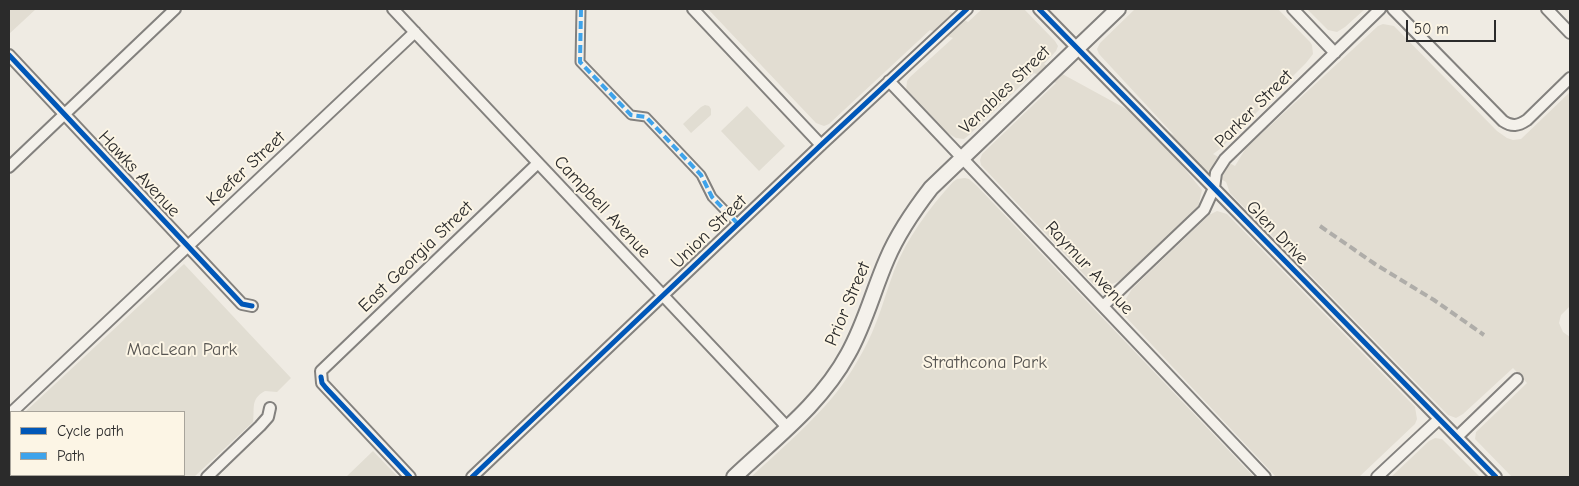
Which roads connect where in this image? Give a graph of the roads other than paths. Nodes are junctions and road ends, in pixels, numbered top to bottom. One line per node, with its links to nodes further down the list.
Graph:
1 (175, 9): 19 (street)
2 (393, 9): 12 (street, Campbell Avenue)
3 (581, 9): 25 (street)
4 (693, 9): 20 (street)
5 (968, 9): 18 (street, Union Street)
6 (1040, 9): 14 (street, Glen Drive)
7 (1118, 9): 14 (main road, Venables Street)
8 (1293, 9): 15 (street)
9 (1380, 9): 15 (street, Parker Street)
10 (1393, 9): 17 (street)
11 (1547, 9): 13 (street)
12 (415, 32): 22 (street, Campbell Avenue); 26 (street, Keefer Street)
13 (1570, 32)
14 (1077, 48): 21 (main road, Venables Street); 24 (street, Glen Drive)
15 (1335, 53): 24 (street, Parker Street)
16 (9, 56): 19 (street, Hawks Avenue)
17 (1570, 78)
18 (890, 81): 20 (street, Union Street); 21 (street, Raymur Avenue)
19 (64, 113): 23 (street); 26 (street, Hawks Avenue)
20 (821, 145): 25 (street, Union Street)
21 (962, 157): 29 (street, Raymur Avenue); 34 (main road, Prior Street)
22 (538, 163): 27 (street, Campbell Avenue); 37 (street, East Georgia Street)
23 (9, 166)
24 (1214, 188): 29 (street, Parker Street); 33 (street, Glen Drive)
25 (738, 224): 27 (street, Union Street)
26 (188, 246): 28 (street, Hawks Avenue); 32 (street, Keefer Street)
27 (663, 296): 34 (street, Campbell Avenue); 38 (street, Union Street)
28 (252, 306)
29 (1103, 306): 40 (street, Raymur Avenue)
30 (1516, 379): 35 (street)
31 (270, 408): 36 (street)
32 (13, 411)
33 (1439, 419): 35 (street, Glen Drive); 41 (street)
34 (787, 427): 39 (main road, Prior Street)
35 (1457, 436): 42 (street, Glen Drive)
36 (207, 477)
37 (410, 477)
38 (472, 477)
39 (734, 477)
40 (1265, 477)
41 (1377, 477)
42 (1496, 477)

